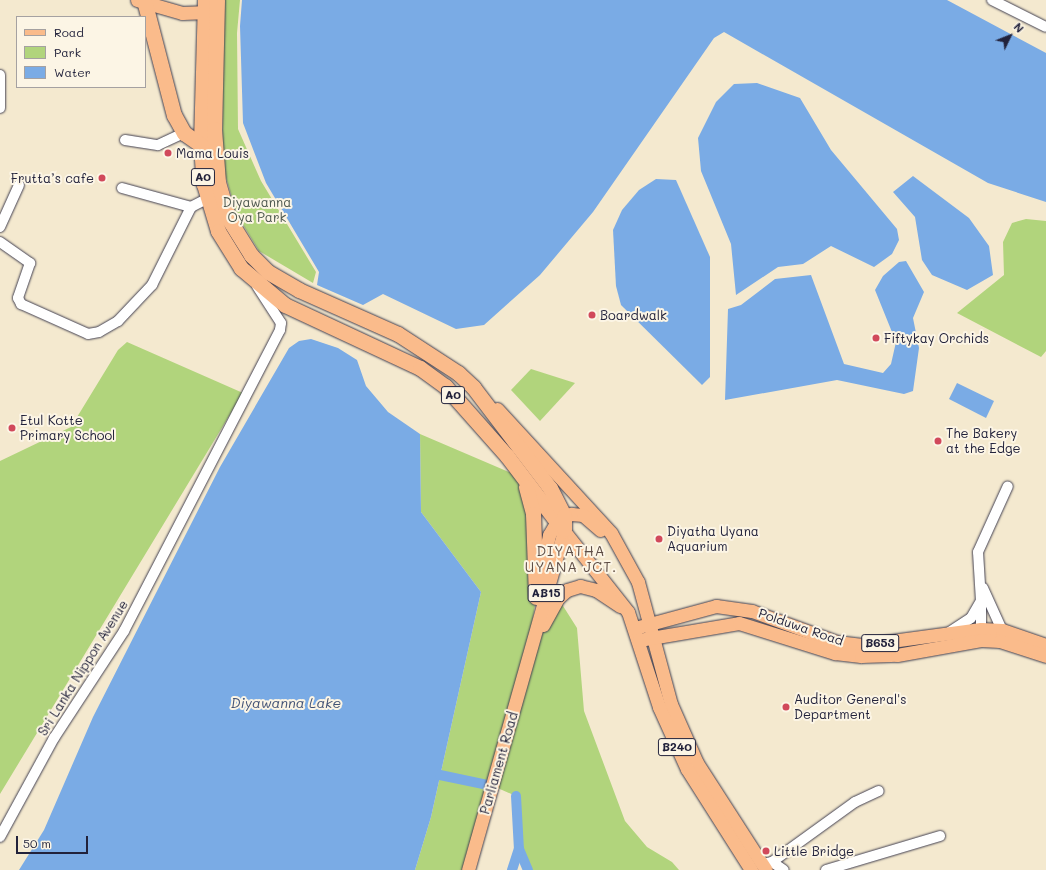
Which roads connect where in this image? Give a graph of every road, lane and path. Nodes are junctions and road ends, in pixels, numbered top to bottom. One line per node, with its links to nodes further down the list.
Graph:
1 (992, 0): 4 (street)
2 (148, 3): 3 (main road); 7 (highway)
3 (211, 6): 9 (highway, A0); 17 (highway, A0)
4 (1046, 27)
5 (0, 75): 6 (street)
6 (0, 108)
7 (184, 132): 8 (street); 9 (highway)
8 (125, 140)
9 (201, 145): 12 (highway, A0)
10 (19, 185): 14 (street)
11 (122, 188): 13 (street)
12 (207, 199): 13 (street); 16 (highway, A0)
13 (191, 207): 15 (street)
14 (0, 227)
15 (0, 242)
16 (252, 280): 18 (highway, A0); 38 (street, Sri Lanka Nippon Avenue)
17 (473, 387): 20 (highway, A0); 21 (main road)
18 (523, 478): 20 (highway, A0); 23 (highway)
19 (1008, 486): 22 (street)
20 (562, 522): 21 (main road); 23 (main road, Parliament Road / AB15); 25 (main road, B240); 34 (main road, Parliament Road / AB15)
21 (629, 565): 26 (main road, B240)
22 (977, 575): 24 (street); 27 (street)
23 (536, 597): 34 (main road, Parliament Road / AB15)
24 (981, 601): 28 (street); 30 (street)
25 (628, 612): 29 (main road, B240); 34 (main road)
26 (651, 624): 29 (main road, Polduwa Road); 31 (main road, B240); 33 (main road, Polduwa Road / B653)
27 (1002, 630): 30 (main road, Polduwa Road / B653); 32 (main road, Polduwa Road / B653)
28 (948, 633): 30 (main road, Polduwa Road / B653); 33 (main road, Polduwa Road / B653)
29 (637, 634): 31 (main road, Polduwa Road); 39 (main road, B240)
30 (981, 635): 33 (main road, Polduwa Road / B653); 35 (main road, Polduwa Road / B653)
31 (654, 636): 33 (main road, Polduwa Road / B653); 39 (main road, B240)
32 (1046, 645)
33 (916, 646)
34 (528, 656): 40 (main road, Parliament Road / AB15)
35 (1046, 656)
36 (879, 791): 39 (street)
37 (940, 836): 42 (street)
38 (0, 837)
39 (763, 866): 41 (street)
40 (468, 870)
41 (784, 870)
42 (826, 870)

